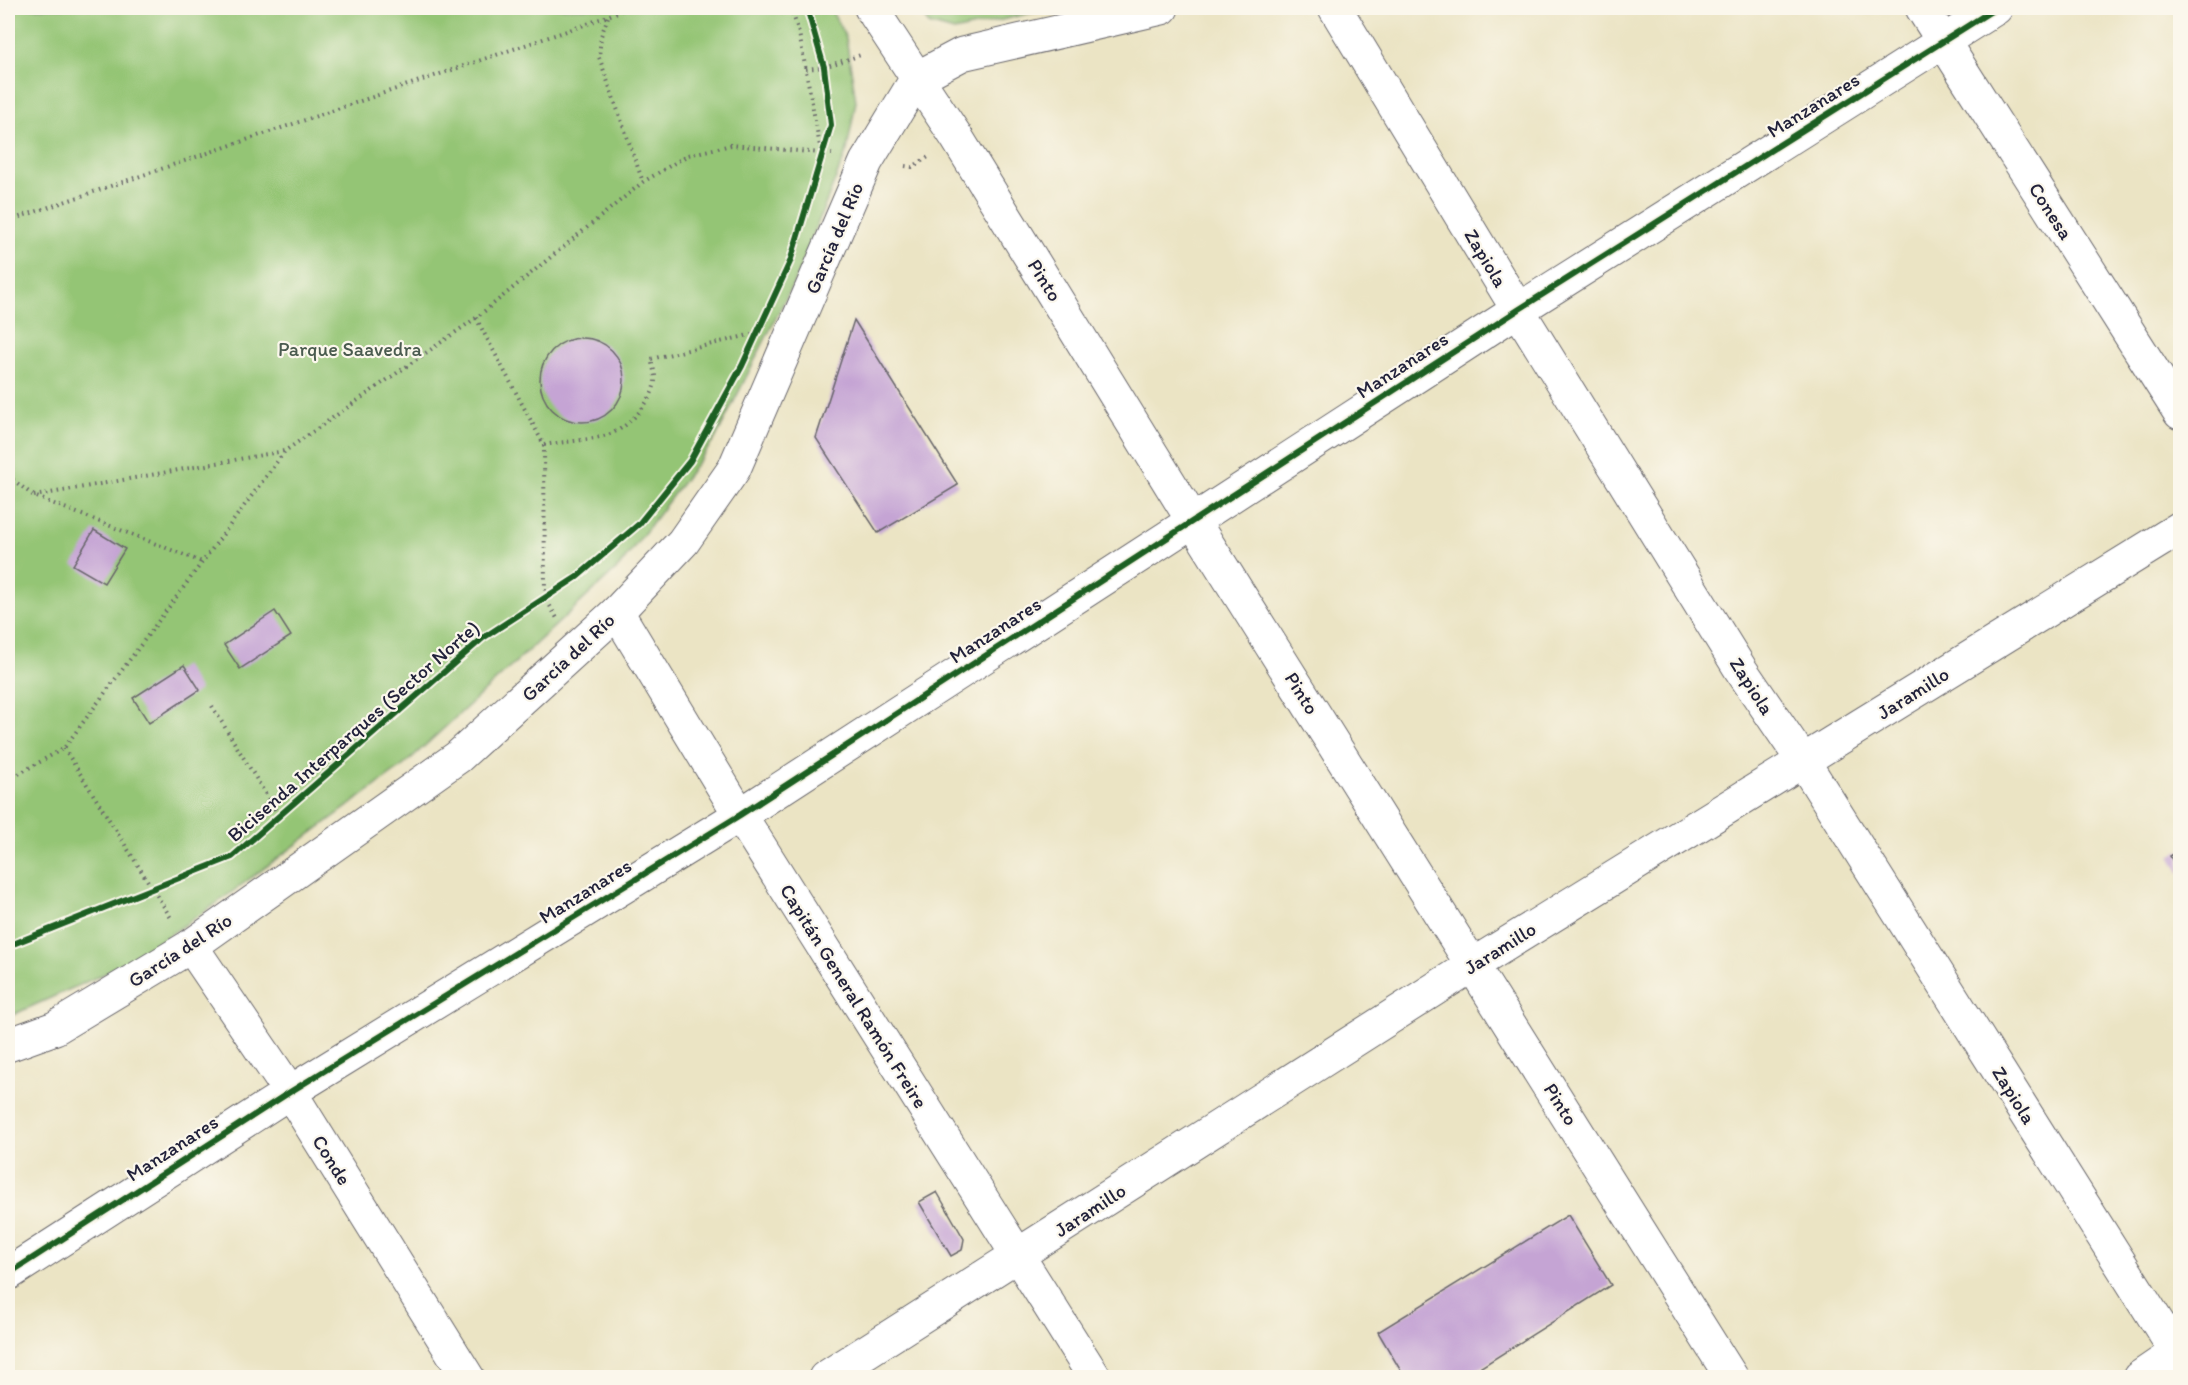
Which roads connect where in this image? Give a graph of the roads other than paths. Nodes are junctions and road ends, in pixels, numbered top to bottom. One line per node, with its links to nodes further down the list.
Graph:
1 (871, 8): 7 (street, Pinto)
2 (1162, 8): 7 (street)
3 (1335, 8): 8 (street, Zapiola)
4 (1922, 8): 6 (street, Conesa)
5 (1996, 8): 6 (street, Manzanares)
6 (1943, 42): 8 (street, Manzanares); 9 (street, Conesa)
7 (917, 78): 10 (street, Pinto); 12 (street, García del Río)
8 (1518, 310): 10 (street, Manzanares); 13 (street, Zapiola)
9 (2181, 413)
10 (1193, 521): 14 (street, Manzanares); 16 (street, Pinto)
11 (2181, 528): 13 (street, Jaramillo)
12 (617, 612): 14 (street, Capitán General Ramón Freire); 15 (street, García del Río)
13 (1803, 761): 16 (street, Jaramillo); 21 (street, Zapiola)
14 (740, 815): 18 (street, Manzanares); 19 (street, Capitán General Ramón Freire)
15 (191, 946): 17 (street, García del Río); 18 (street, Conde)
16 (1474, 964): 19 (street, Jaramillo); 25 (street, Pinto)
17 (8, 1045)
18 (290, 1092): 20 (street, Manzanares); 22 (street, Conde)
19 (1019, 1256): 23 (street, Jaramillo); 24 (street, Capitán General Ramón Freire)
20 (8, 1274)
21 (2179, 1353): 26 (street)
22 (468, 1377)
23 (825, 1377)
24 (1095, 1377)
25 (1732, 1377)
26 (2139, 1377)

